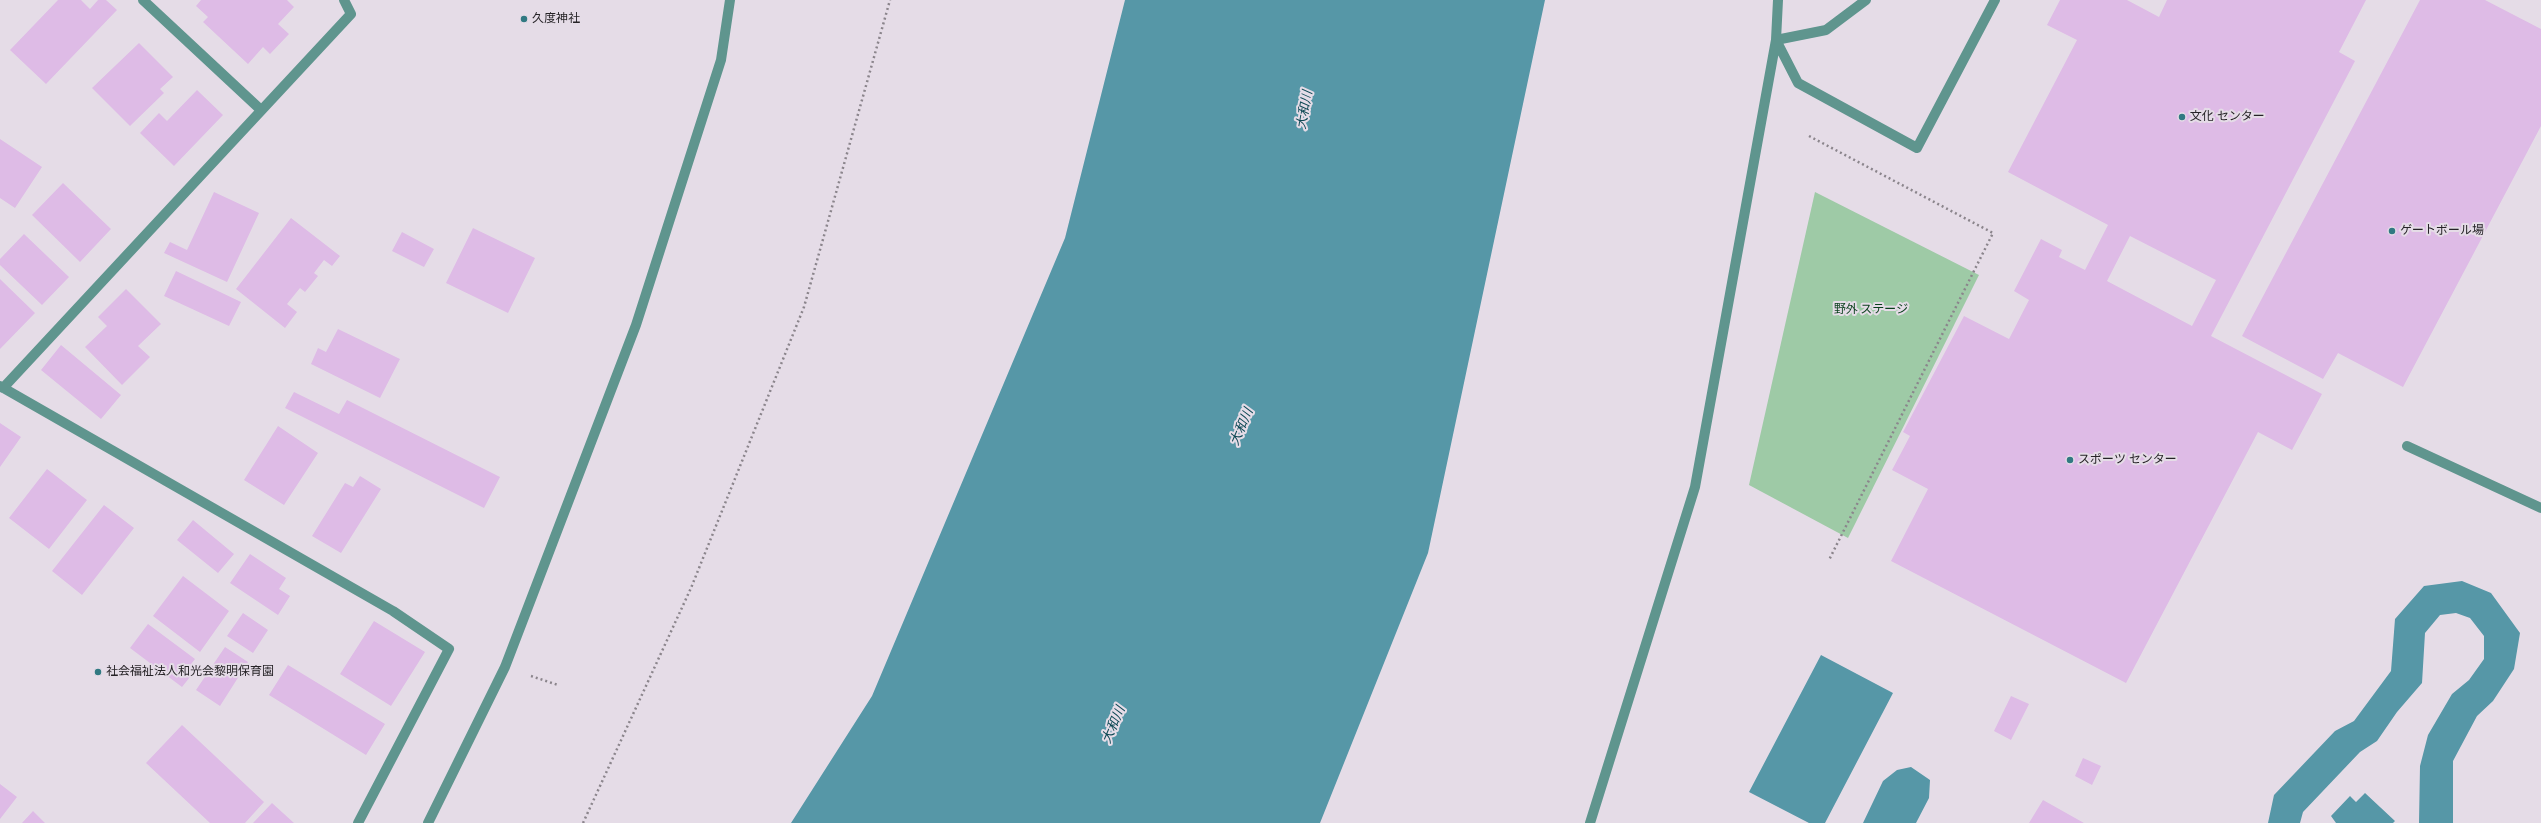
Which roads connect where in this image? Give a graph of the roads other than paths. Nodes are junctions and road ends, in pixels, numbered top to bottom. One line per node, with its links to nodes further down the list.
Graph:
1 (143, 0): 8 (street)
2 (344, 0): 8 (street)
3 (730, 0): 13 (street)
4 (1778, 0): 7 (street)
5 (1866, 0): 7 (street)
6 (1995, 0): 7 (street)
7 (1776, 40): 14 (street)
8 (261, 110): 9 (street)
9 (2, 387): 12 (street)
10 (2407, 446): 11 (street)
11 (2541, 508)
12 (358, 823)
13 (428, 823)
14 (1590, 823)

